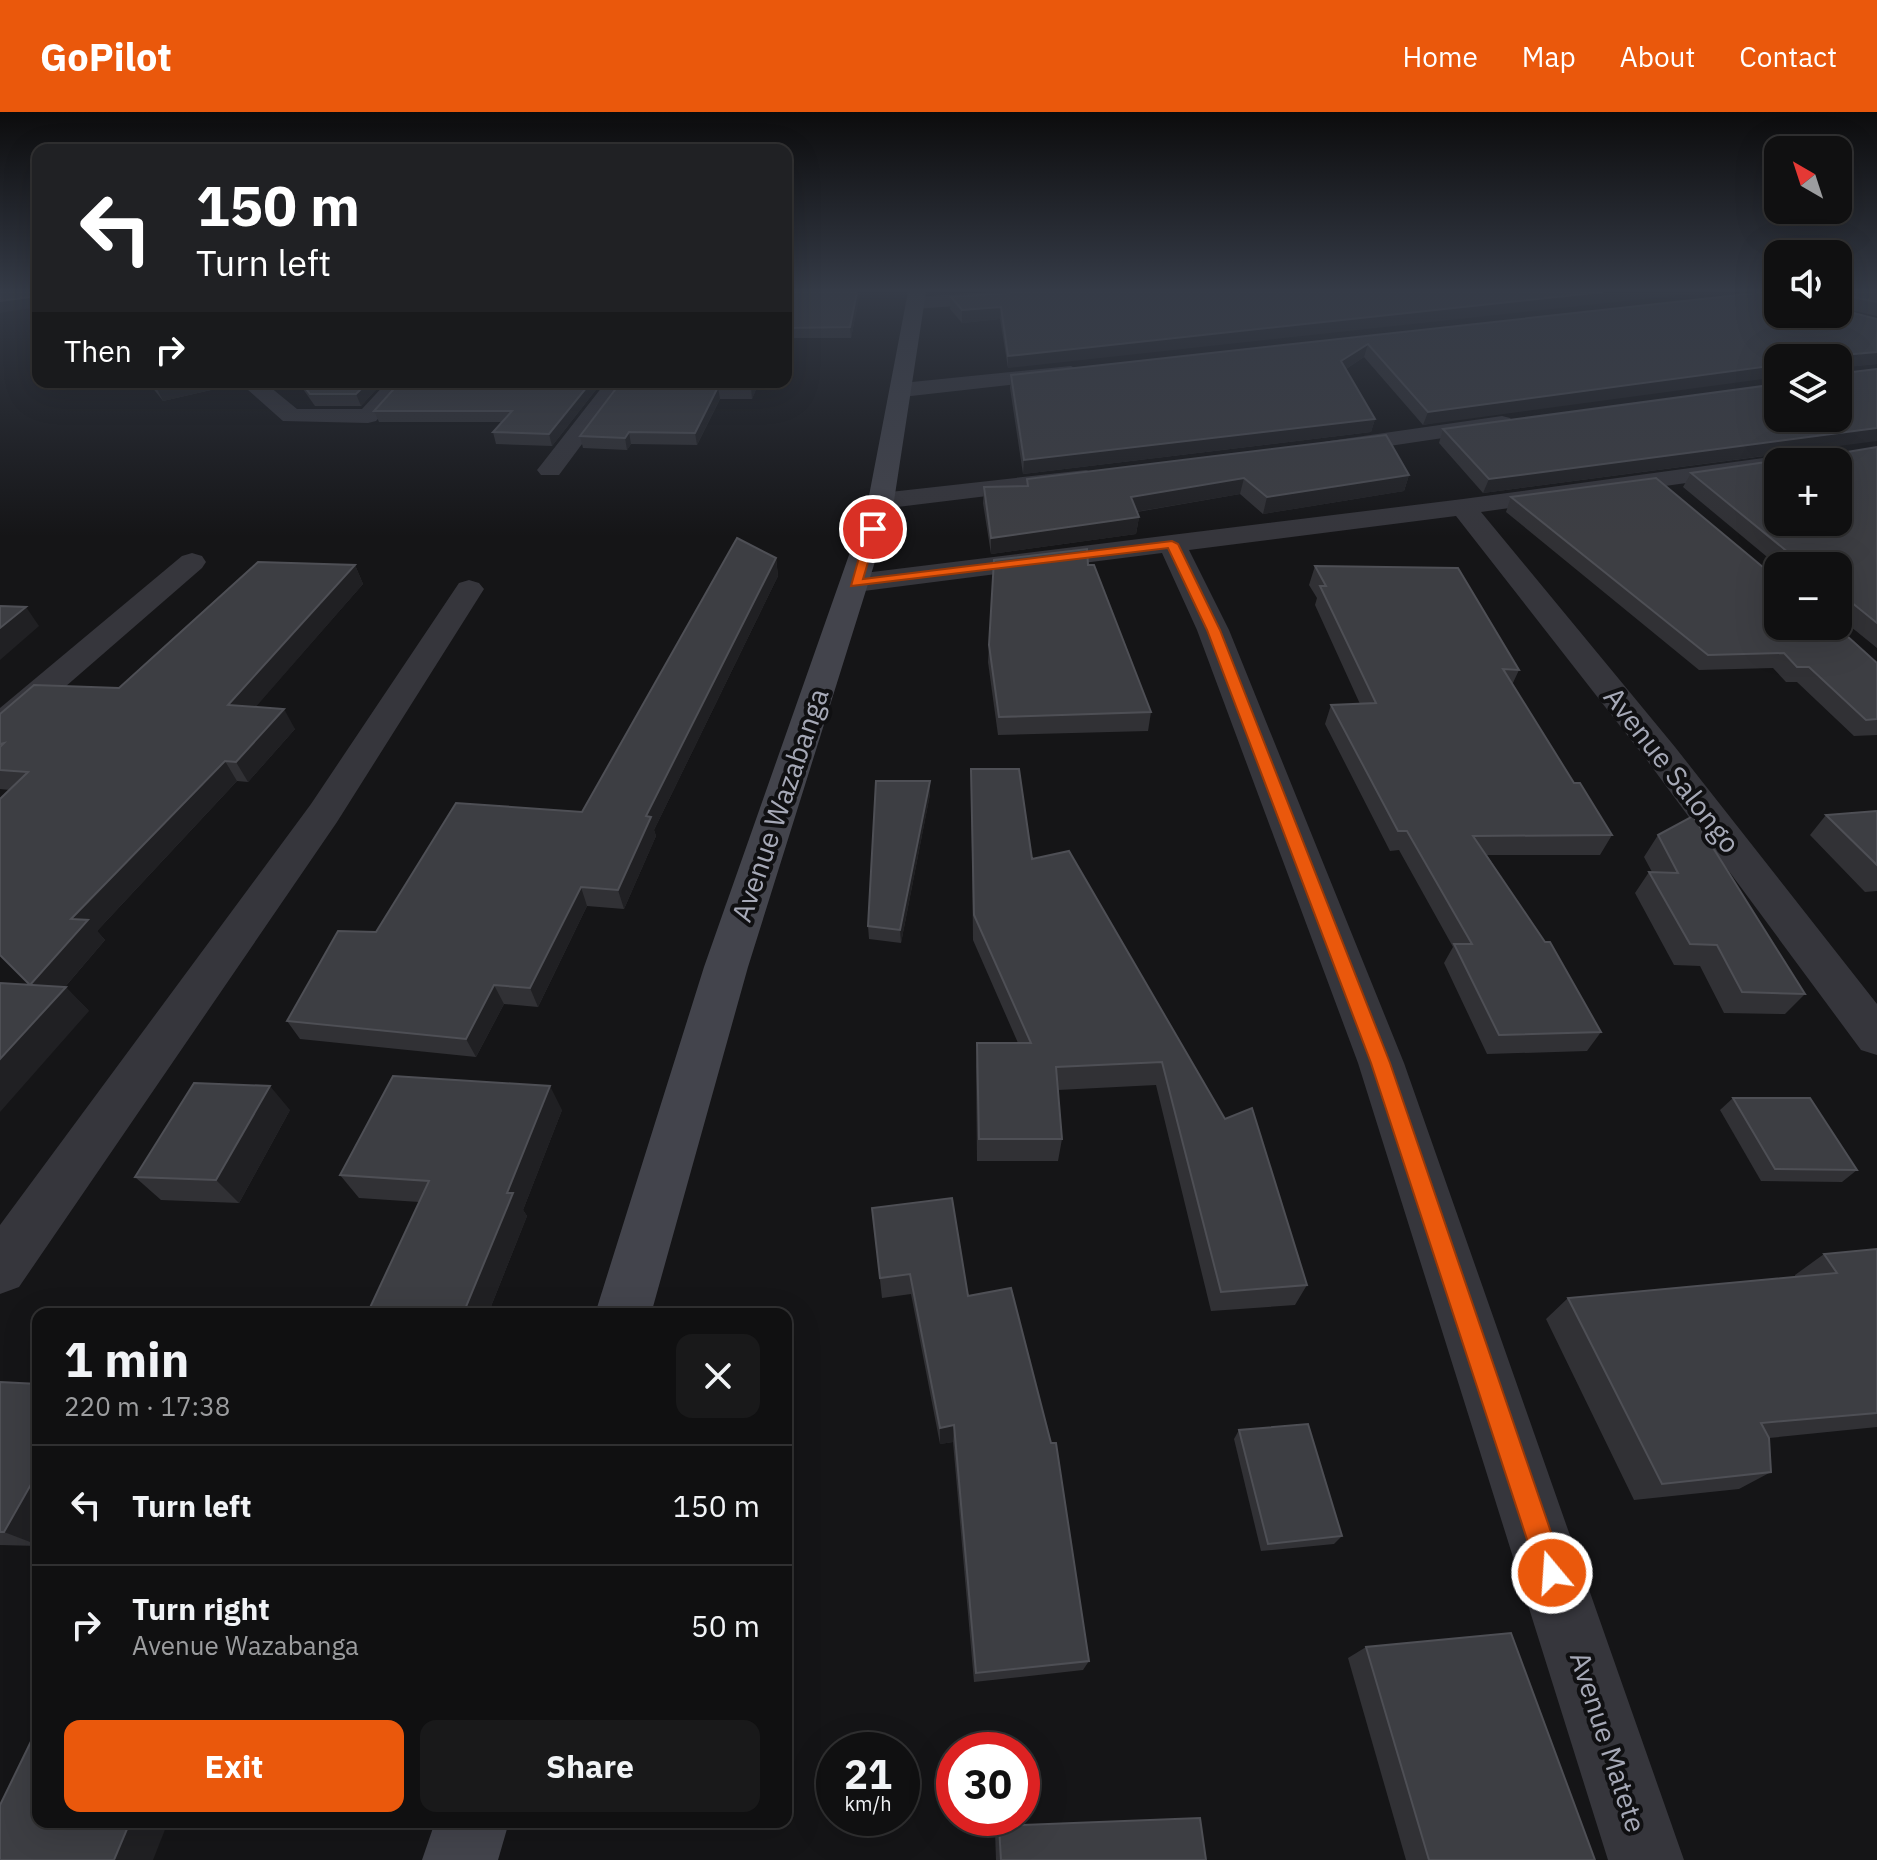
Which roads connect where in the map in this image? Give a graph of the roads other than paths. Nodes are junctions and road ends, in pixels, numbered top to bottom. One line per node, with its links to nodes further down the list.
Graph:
1 (904, 374): 6 (main road, Avenue Wazabanga)
2 (1054, 374): 6 (street)
3 (257, 388): 4 (street)
4 (394, 388)
5 (612, 388): 10 (street)
6 (902, 390): 13 (main road, Avenue Wazabanga)
7 (1529, 420): 8 (street)
8 (1312, 450)
9 (1764, 465): 12 (street)
10 (550, 470)
11 (1112, 475): 13 (street)
12 (1654, 479): 14 (street); 15 (street)
13 (881, 501): 18 (main road, Avenue Wazabanga)
14 (1463, 507): 16 (street); 21 (street, Avenue Salongo)
15 (1688, 508)
16 (1172, 544): 18 (street); 26 (street, Avenue Matete)
17 (192, 562): 20 (street)
18 (856, 583): 23 (main road, Avenue Wazabanga)
19 (469, 589): 22 (street)
20 (0, 726)
21 (1877, 1037)
22 (0, 1269)
23 (625, 1308)
24 (470, 1828): 25 (main road)
25 (460, 1860)
26 (1646, 1860)

